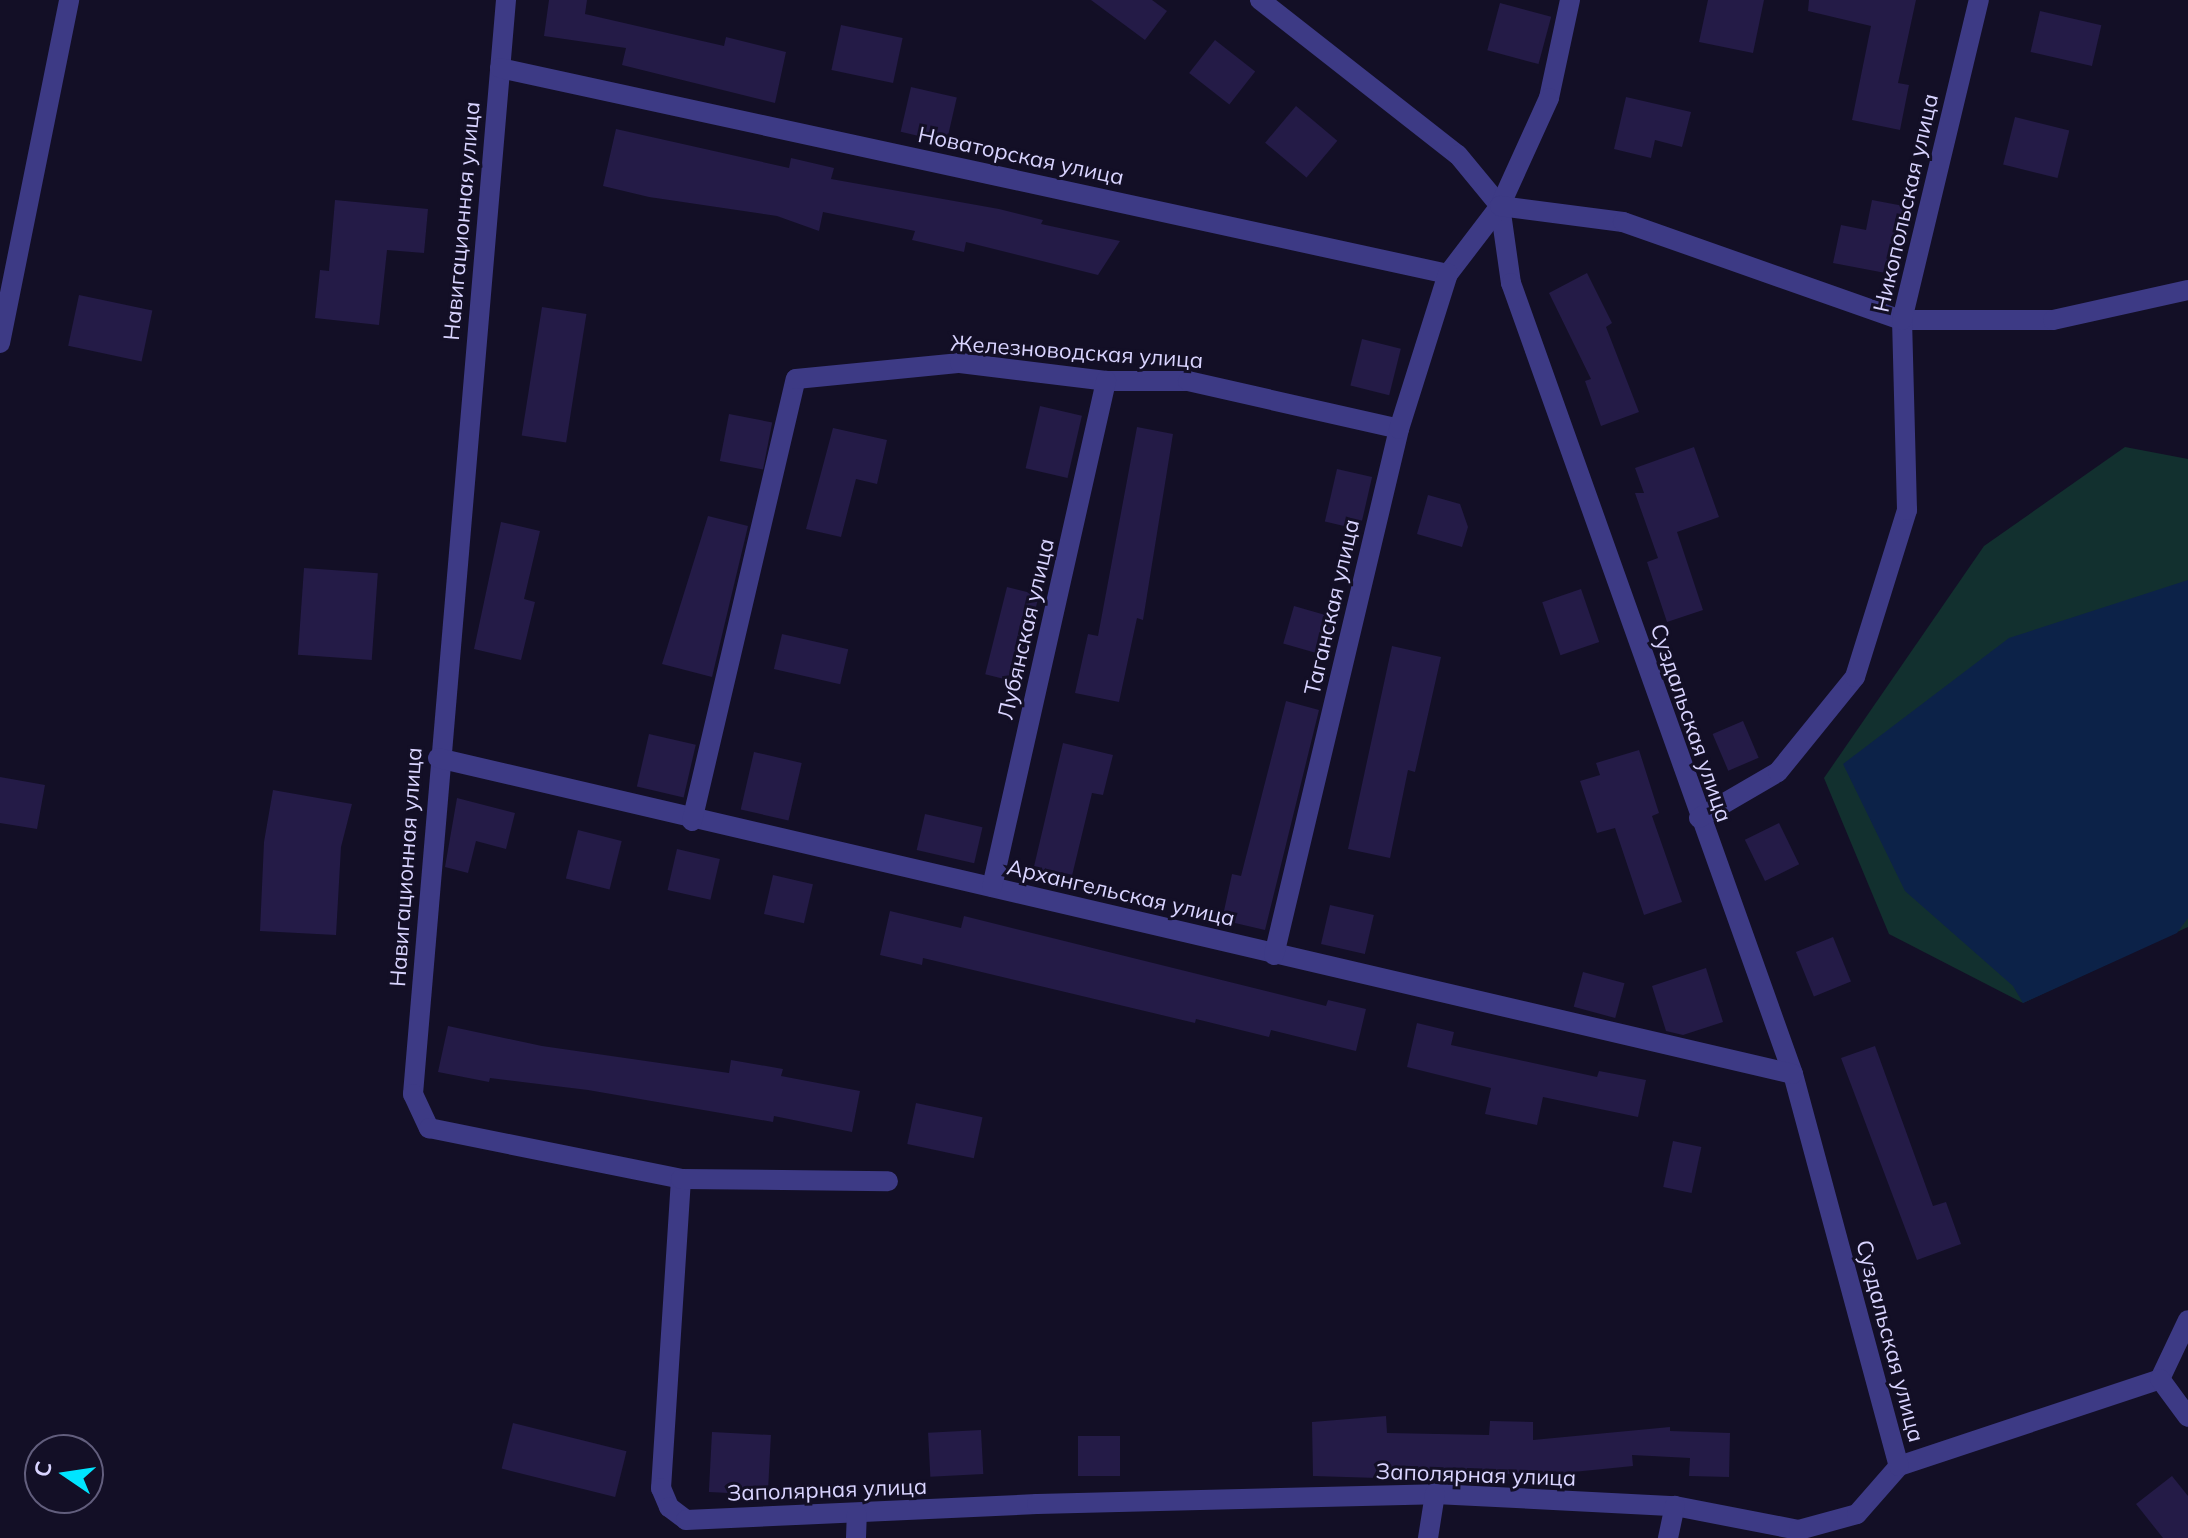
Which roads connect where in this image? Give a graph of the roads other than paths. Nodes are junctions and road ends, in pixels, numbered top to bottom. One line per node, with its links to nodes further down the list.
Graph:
1 (69, 0): 11 (street)
2 (506, 0): 6 (street, Навигационная улица)
3 (1260, 0): 7 (street)
4 (1570, 0): 7 (street)
5 (1979, 0): 10 (street, Никопольская улица)
6 (500, 68): 8 (street, Новаторская улица); 14 (street, Навигационная улица)
7 (1500, 206): 8 (street); 10 (street); 15 (street, Суздальская улица)
8 (1448, 274): 13 (street, Таганская улица)
9 (2188, 290): 10 (street)
10 (1902, 320): 15 (street, Никопольская улица)
11 (0, 343)
12 (1106, 381): 13 (street, Железноводская улица); 16 (street, Железноводская улица); 17 (street, Лубянская улица)
13 (1399, 429): 18 (street, Таганская улица)
14 (438, 758): 16 (street, Архангельская улица); 20 (street, Навигационная улица)
15 (1699, 818): 19 (street, Суздальская улица)
16 (692, 821): 17 (street, Архангельская улица)
17 (992, 887): 18 (street, Архангельская улица)
18 (1274, 955): 19 (street, Архангельская улица)
19 (1793, 1074): 25 (street, Суздальская улица)
20 (681, 1179): 21 (street); 28 (street, Заполярная улица)
21 (888, 1181)
22 (2188, 1320): 23 (street)
23 (2160, 1379): 24 (street); 25 (street)
24 (2188, 1417)
25 (1899, 1466): 29 (street, Заполярная улица)
26 (1435, 1494): 27 (street, Заполярная улица); 28 (street, Заполярная улица); 31 (street)
27 (1675, 1506): 29 (street, Заполярная улица); 32 (street)
28 (857, 1515): 30 (street)
29 (1800, 1534)
30 (856, 1538)
31 (1428, 1538)
32 (1668, 1538)

